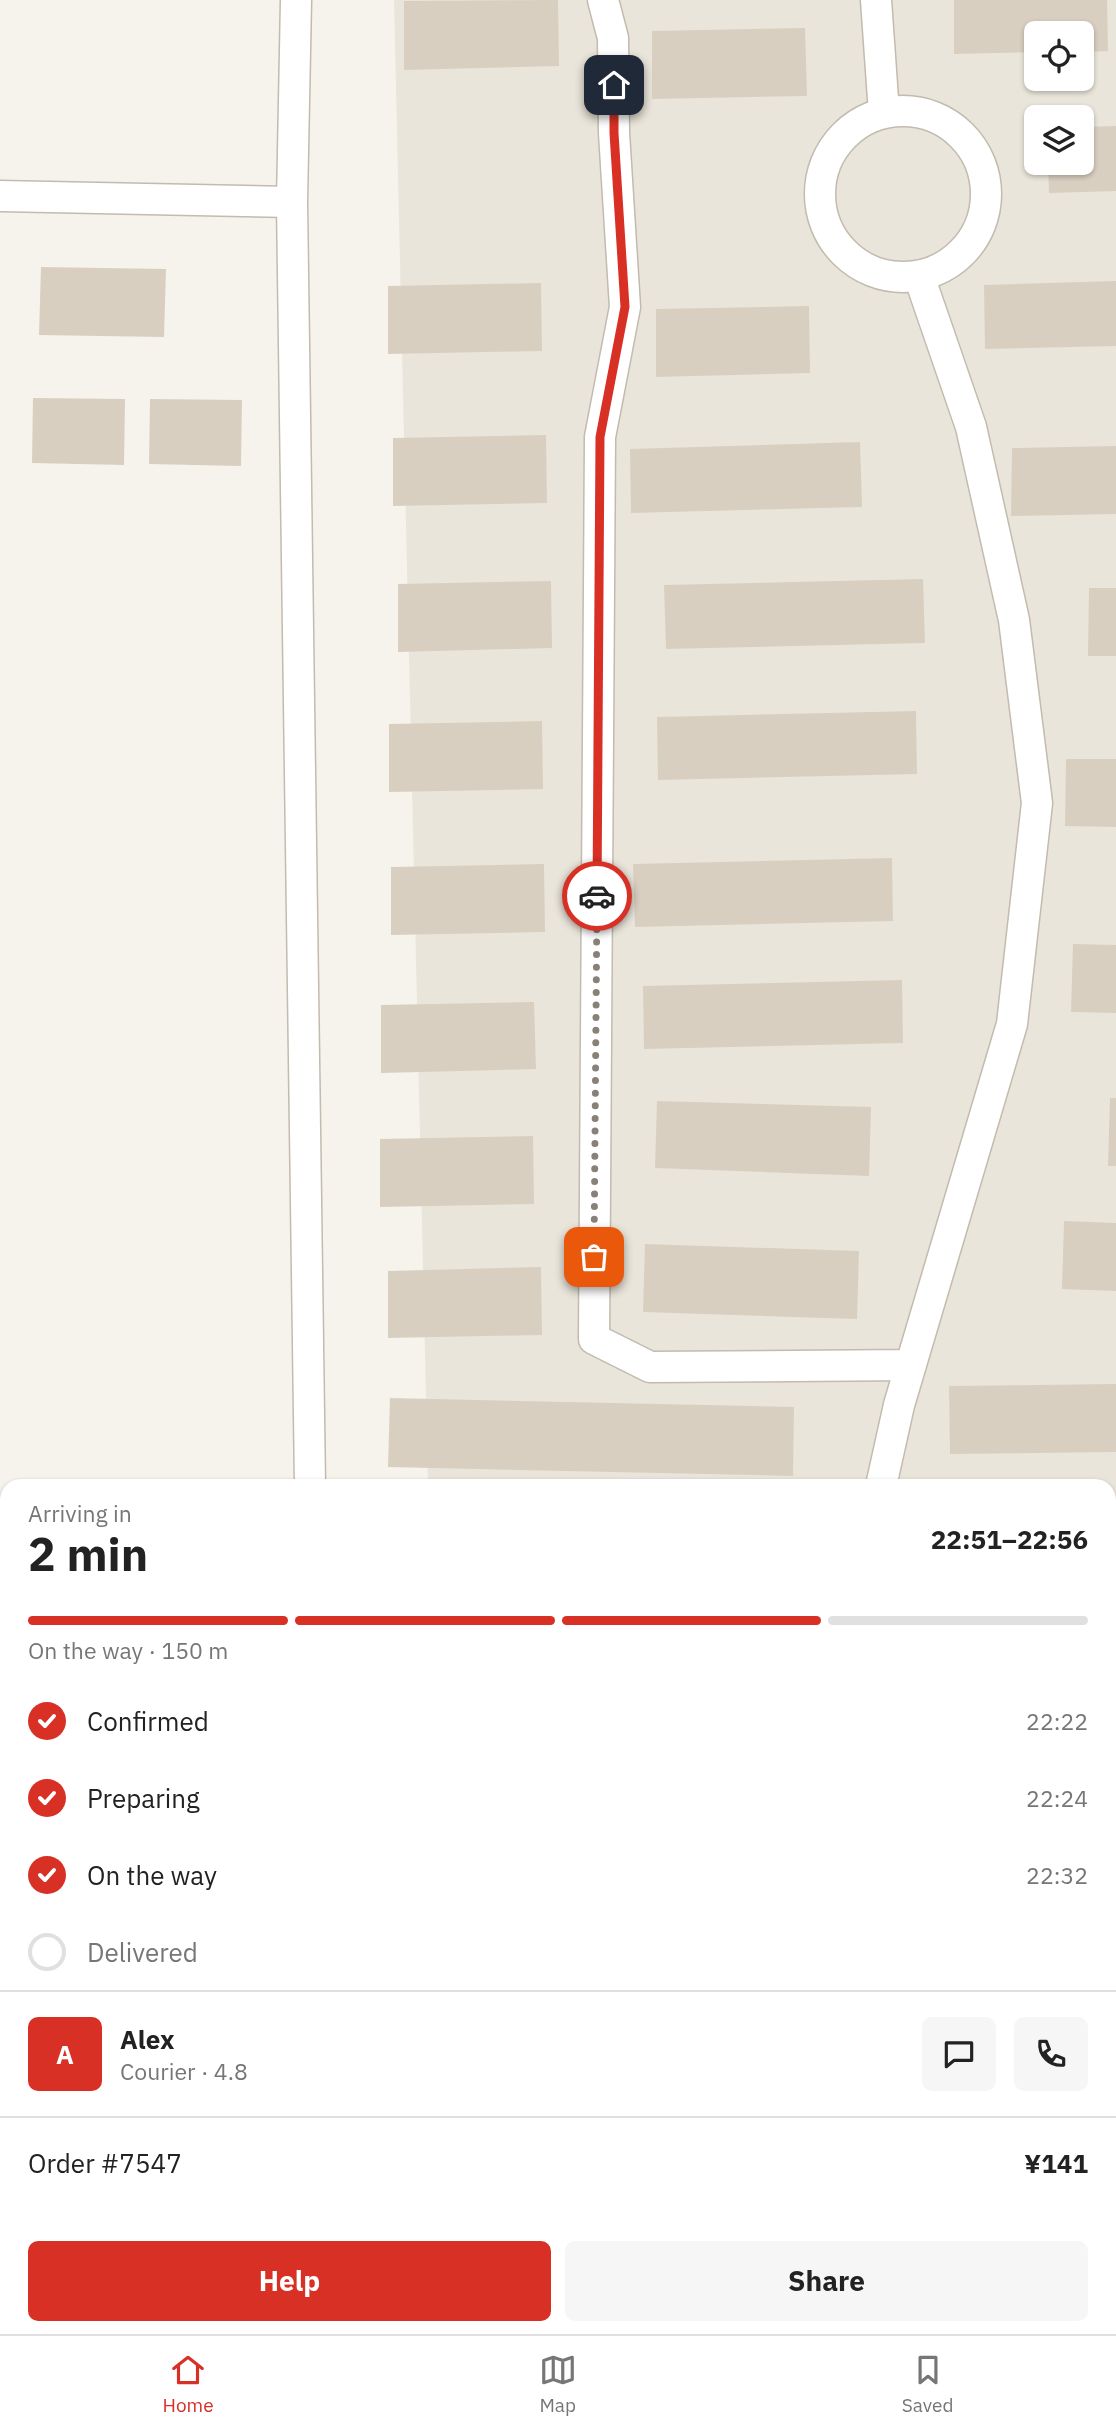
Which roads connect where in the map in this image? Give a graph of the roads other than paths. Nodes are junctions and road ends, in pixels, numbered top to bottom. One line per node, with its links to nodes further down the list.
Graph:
1 (296, 0): 6 (street)
2 (603, 0): 8 (street)
3 (876, 0): 4 (street)
4 (884, 113): 7 (street); 7 (street)
5 (0, 196): 6 (street)
6 (292, 202): 9 (street)
7 (919, 276): 8 (street)
8 (911, 1365): 10 (street)
9 (310, 1479)
10 (883, 1479)

